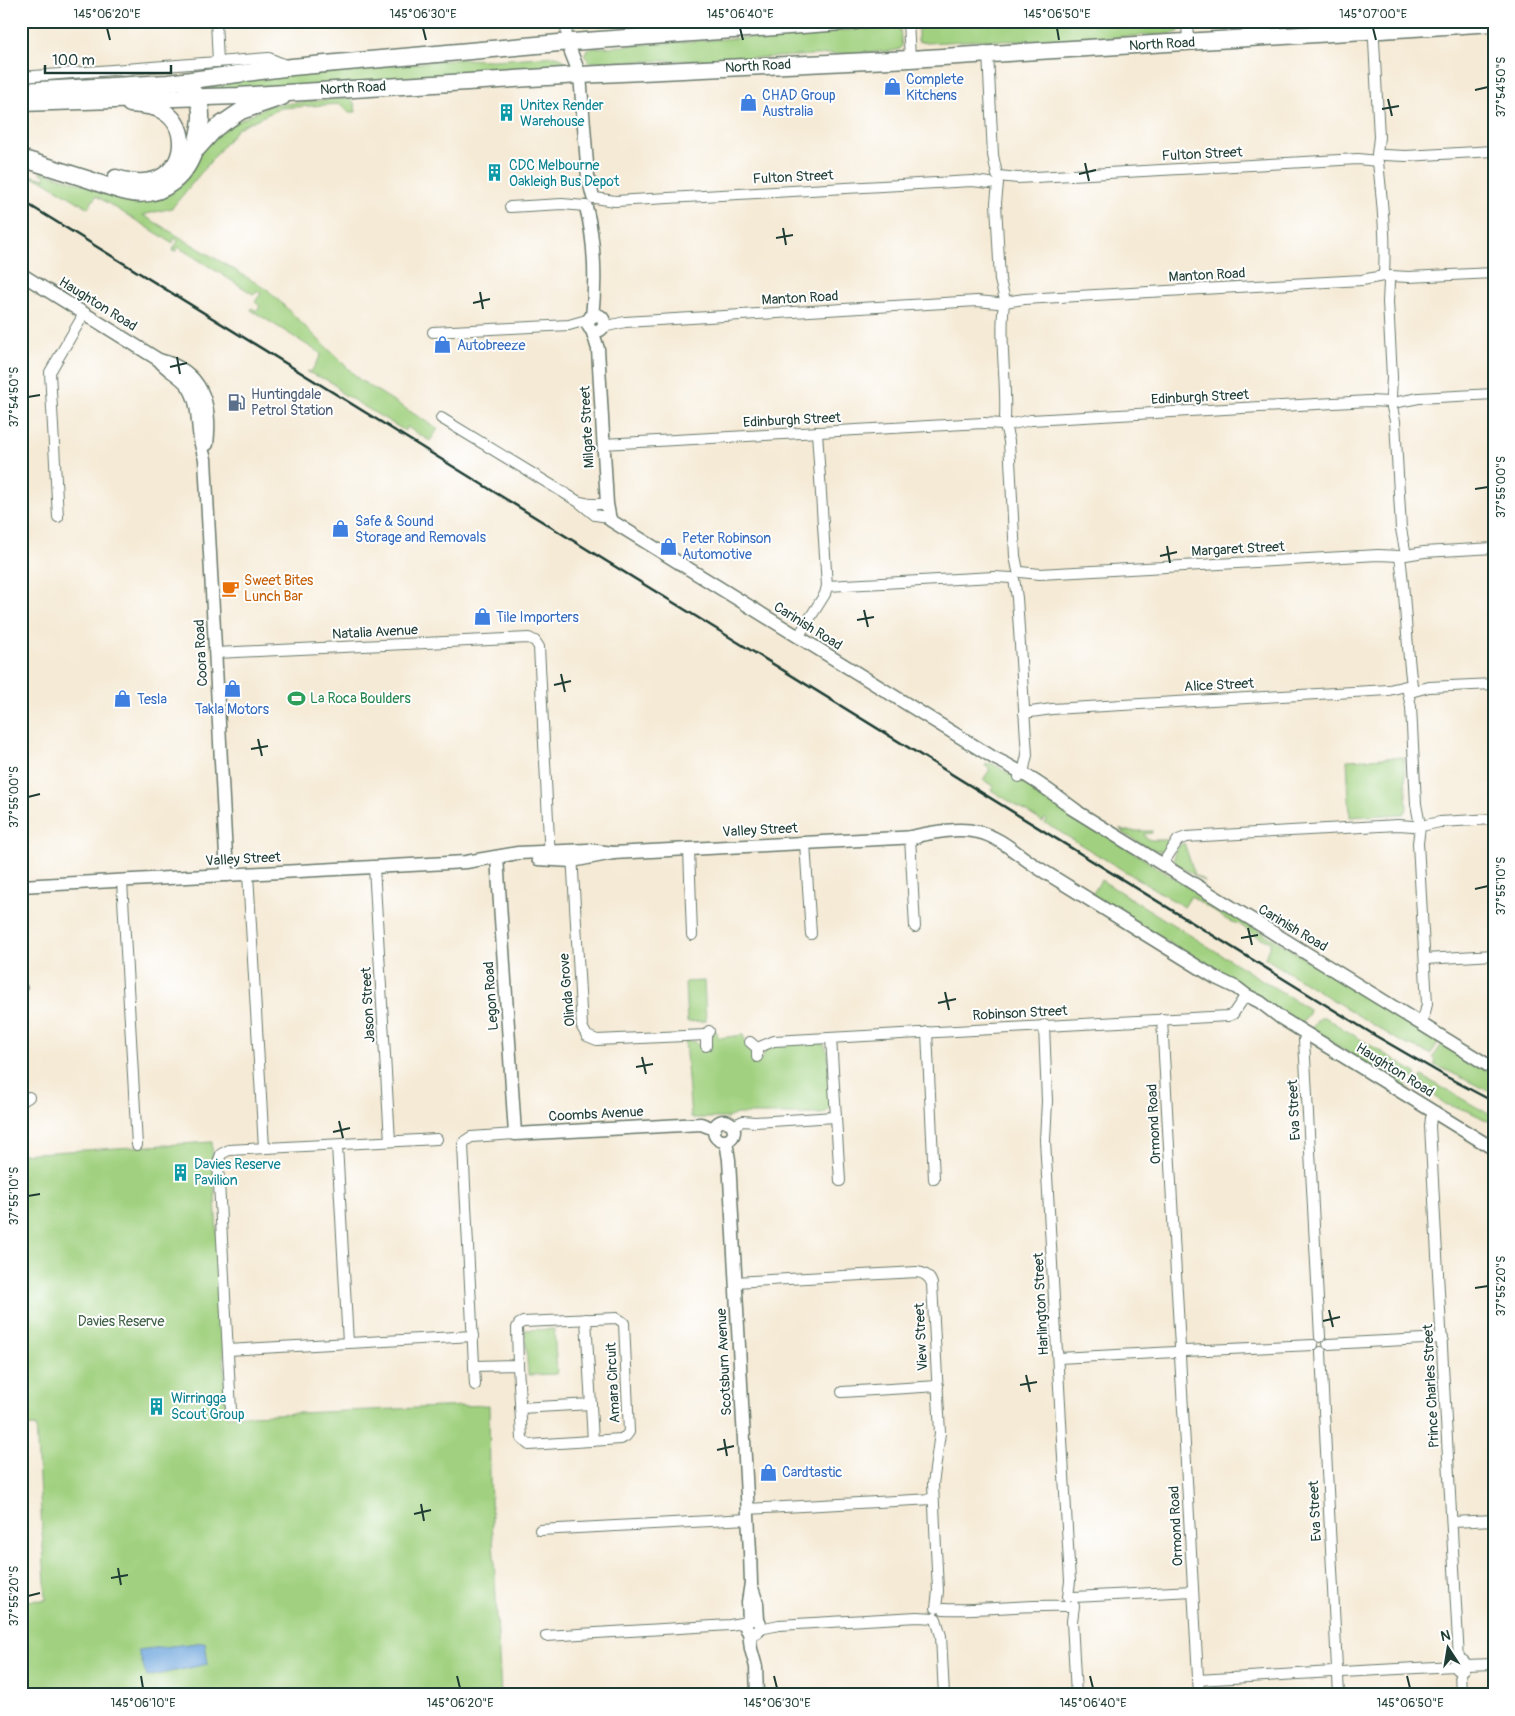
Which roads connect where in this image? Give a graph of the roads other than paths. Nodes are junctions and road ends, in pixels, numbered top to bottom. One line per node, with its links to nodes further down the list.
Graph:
1 (216, 21): 12 (street)
2 (566, 21): 8 (street)
3 (855, 21): 8 (main road, North Road)
4 (908, 21): 11 (street)
5 (1187, 21): 9 (street)
6 (1494, 23): 7 (main road, North Road)
7 (1373, 26): 9 (main road, North Road); 27 (street)
8 (567, 42): 14 (main road, North Road); 15 (street, Milgate Street)
9 (1188, 42): 10 (main road, North Road)
10 (988, 53): 11 (main road, North Road); 28 (street)
11 (910, 58): 15 (main road, North Road)
12 (218, 62): 13 (street, North Road); 14 (street, North Road)
13 (176, 65): 16 (street, North Road); 17 (street)
14 (292, 68): 17 (main road, North Road)
15 (580, 75): 19 (main road, North Road); 29 (street, Milgate Street)
16 (21, 77)
17 (160, 83): 18 (main road, North Road); 20 (main road)
18 (21, 91)
19 (301, 91): 20 (main road, North Road); 25 (main road)
20 (198, 98): 21 (main road, North Road); 25 (main road)
21 (112, 101): 22 (main road, North Road); 23 (main road)
22 (21, 103)
23 (21, 147)
24 (1494, 151): 27 (street, Fulton Street)
25 (194, 152): 26 (main road)
26 (21, 158)
27 (1380, 158): 28 (street, Fulton Street); 33 (street)
28 (994, 180): 29 (street, Fulton Street); 34 (street)
29 (589, 202): 30 (street, Fulton Street); 36 (street, Milgate Street)
30 (510, 207)
31 (1494, 273): 33 (street, Manton Road)
32 (21, 274): 35 (street, Haughton Road)
33 (1387, 279): 34 (street, Manton Road); 40 (street)
34 (1001, 300): 36 (street, Manton Road); 42 (street)
35 (84, 314): 39 (street, Haughton Road); 47 (street)
36 (596, 323): 37 (street, Manton Road); 44 (street, Milgate Street)
37 (433, 332)
38 (1494, 394): 40 (street, Edinburgh Street)
39 (199, 396): 54 (street, Coora Road)
40 (1394, 400): 42 (street, Edinburgh Street); 50 (street)
41 (441, 418): 45 (street, Carinish Road)
42 (1008, 422): 43 (street, Edinburgh Street); 51 (street)
43 (817, 432): 44 (street, Edinburgh Street); 52 (street)
44 (603, 444): 46 (street, Milgate Street)
45 (579, 502): 46 (street, Carinish Road); 48 (street, Carinish Road)
46 (606, 504): 48 (street)
47 (58, 517)
48 (609, 517): 53 (street, Carinish Road)
49 (1494, 548): 50 (street, Margaret Street)
50 (1402, 553): 51 (street, Margaret Street); 56 (street)
51 (1016, 575): 52 (street, Margaret Street); 57 (street)
52 (827, 586): 53 (street)
53 (798, 638): 58 (street, Carinish Road)
54 (216, 653): 65 (street, Natalia Avenue); 71 (street, Coora Road)
55 (1494, 684): 56 (street, Alice Street)
56 (1410, 688): 57 (street, Alice Street); 60 (street)
57 (1024, 710): 58 (street)
58 (1018, 773): 68 (street, Carinish Road)
59 (1494, 819): 60 (street)
60 (1417, 824): 68 (street); 78 (street)
61 (975, 834): 62 (street, Valley Street); 79 (street, Haughton Road)
62 (910, 837): 63 (street, Valley Street); 74 (street)
63 (805, 843): 64 (street, Valley Street); 75 (street)
64 (689, 849): 66 (street, Valley Street); 76 (street)
65 (550, 856): 66 (street, Valley Street); 67 (street, Valley Street)
66 (572, 856): 86 (street, Olinda Grove)
67 (497, 860): 69 (street, Valley Street); 93 (street, Legon Road)
68 (1162, 865): 81 (street, Carinish Road)
69 (374, 867): 70 (street, Valley Street); 95 (street, Jason Street)
70 (248, 874): 71 (street, Valley Street); 99 (street)
71 (228, 875): 72 (street, Valley Street)
72 (122, 881): 73 (street, Valley Street); 98 (street)
73 (21, 886)
74 (915, 927)
75 (811, 934)
76 (692, 935)
77 (1494, 955): 78 (street)
78 (1425, 959): 81 (street)
79 (1244, 999): 80 (street, Robinson Street); 84 (street, Haughton Road)
80 (1162, 1019): 82 (street, Robinson Street); 110 (street, Ormond Road)
81 (1416, 1021): 88 (street, Carinish Road)
82 (1044, 1025): 83 (street, Robinson Street); 111 (street, Harlington Street)
83 (927, 1032): 85 (street, Robinson Street); 101 (street)
84 (1308, 1034): 89 (street, Haughton Road); 108 (street, Eva Street)
85 (831, 1038): 87 (street, Robinson Street); 90 (street)
86 (706, 1046)
87 (755, 1049)
88 (1494, 1069)
89 (1435, 1112): 100 (street, Haughton Road); 106 (street, Prince Charles Street)
90 (835, 1117): 91 (street); 102 (street)
91 (732, 1126): 92 (street); 96 (street)
92 (714, 1129): 93 (street, Coombs Avenue); 96 (street)
93 (515, 1134): 105 (street, Coombs Avenue)
94 (437, 1139): 95 (street)
95 (390, 1141): 97 (street)
96 (726, 1141): 103 (street, Scotsburn Avenue)
97 (337, 1145): 99 (street); 107 (street)
98 (137, 1146)
99 (264, 1148): 109 (street)
100 (1494, 1148)
101 (934, 1179)
102 (840, 1181)
103 (735, 1282): 115 (street, View Street); 122 (street, Scotsburn Avenue)
104 (586, 1319): 112 (street, Amara Circuit); 117 (street); 120 (street, Amara Circuit)
105 (473, 1336): 107 (street); 113 (street)
106 (1442, 1338): 108 (street); 124 (street, Prince Charles Street)
107 (348, 1343): 109 (street)
108 (1320, 1344): 110 (street); 133 (street, Eva Street)
109 (228, 1350): 119 (street)
110 (1180, 1352): 111 (street); 126 (street, Ormond Road)
111 (1058, 1358): 127 (street, Harlington Street)
112 (518, 1365): 113 (street); 118 (street, Amara Circuit)
113 (474, 1366): 114 (street)
114 (475, 1385)
115 (938, 1386): 116 (street); 121 (street, View Street)
116 (842, 1392)
117 (591, 1404): 118 (street); 120 (street)
118 (520, 1408): 120 (street, Amara Circuit)
119 (231, 1411)
120 (593, 1441)
121 (933, 1499): 122 (street); 128 (street, View Street)
122 (747, 1514): 125 (street); 129 (street, Scotsburn Avenue)
123 (1494, 1520): 124 (street)
124 (1453, 1522): 132 (street, Prince Charles Street)
125 (540, 1530)
126 (1193, 1591): 127 (street); 134 (street, Ormond Road)
127 (1071, 1602): 128 (street); 137 (street, Harlington Street)
128 (939, 1613): 129 (street); 136 (street, View Street)
129 (754, 1625): 130 (street); 135 (street, Scotsburn Avenue)
130 (546, 1636)
131 (1494, 1664): 132 (street)
132 (1460, 1665): 133 (street); 140 (street, Prince Charles Street)
133 (1338, 1672): 134 (street); 139 (street, Eva Street)
134 (1198, 1680): 138 (street, Ormond Road)
135 (757, 1695)
136 (944, 1695)
137 (1076, 1695)
138 (1199, 1695)
139 (1339, 1695)
140 (1461, 1695)

